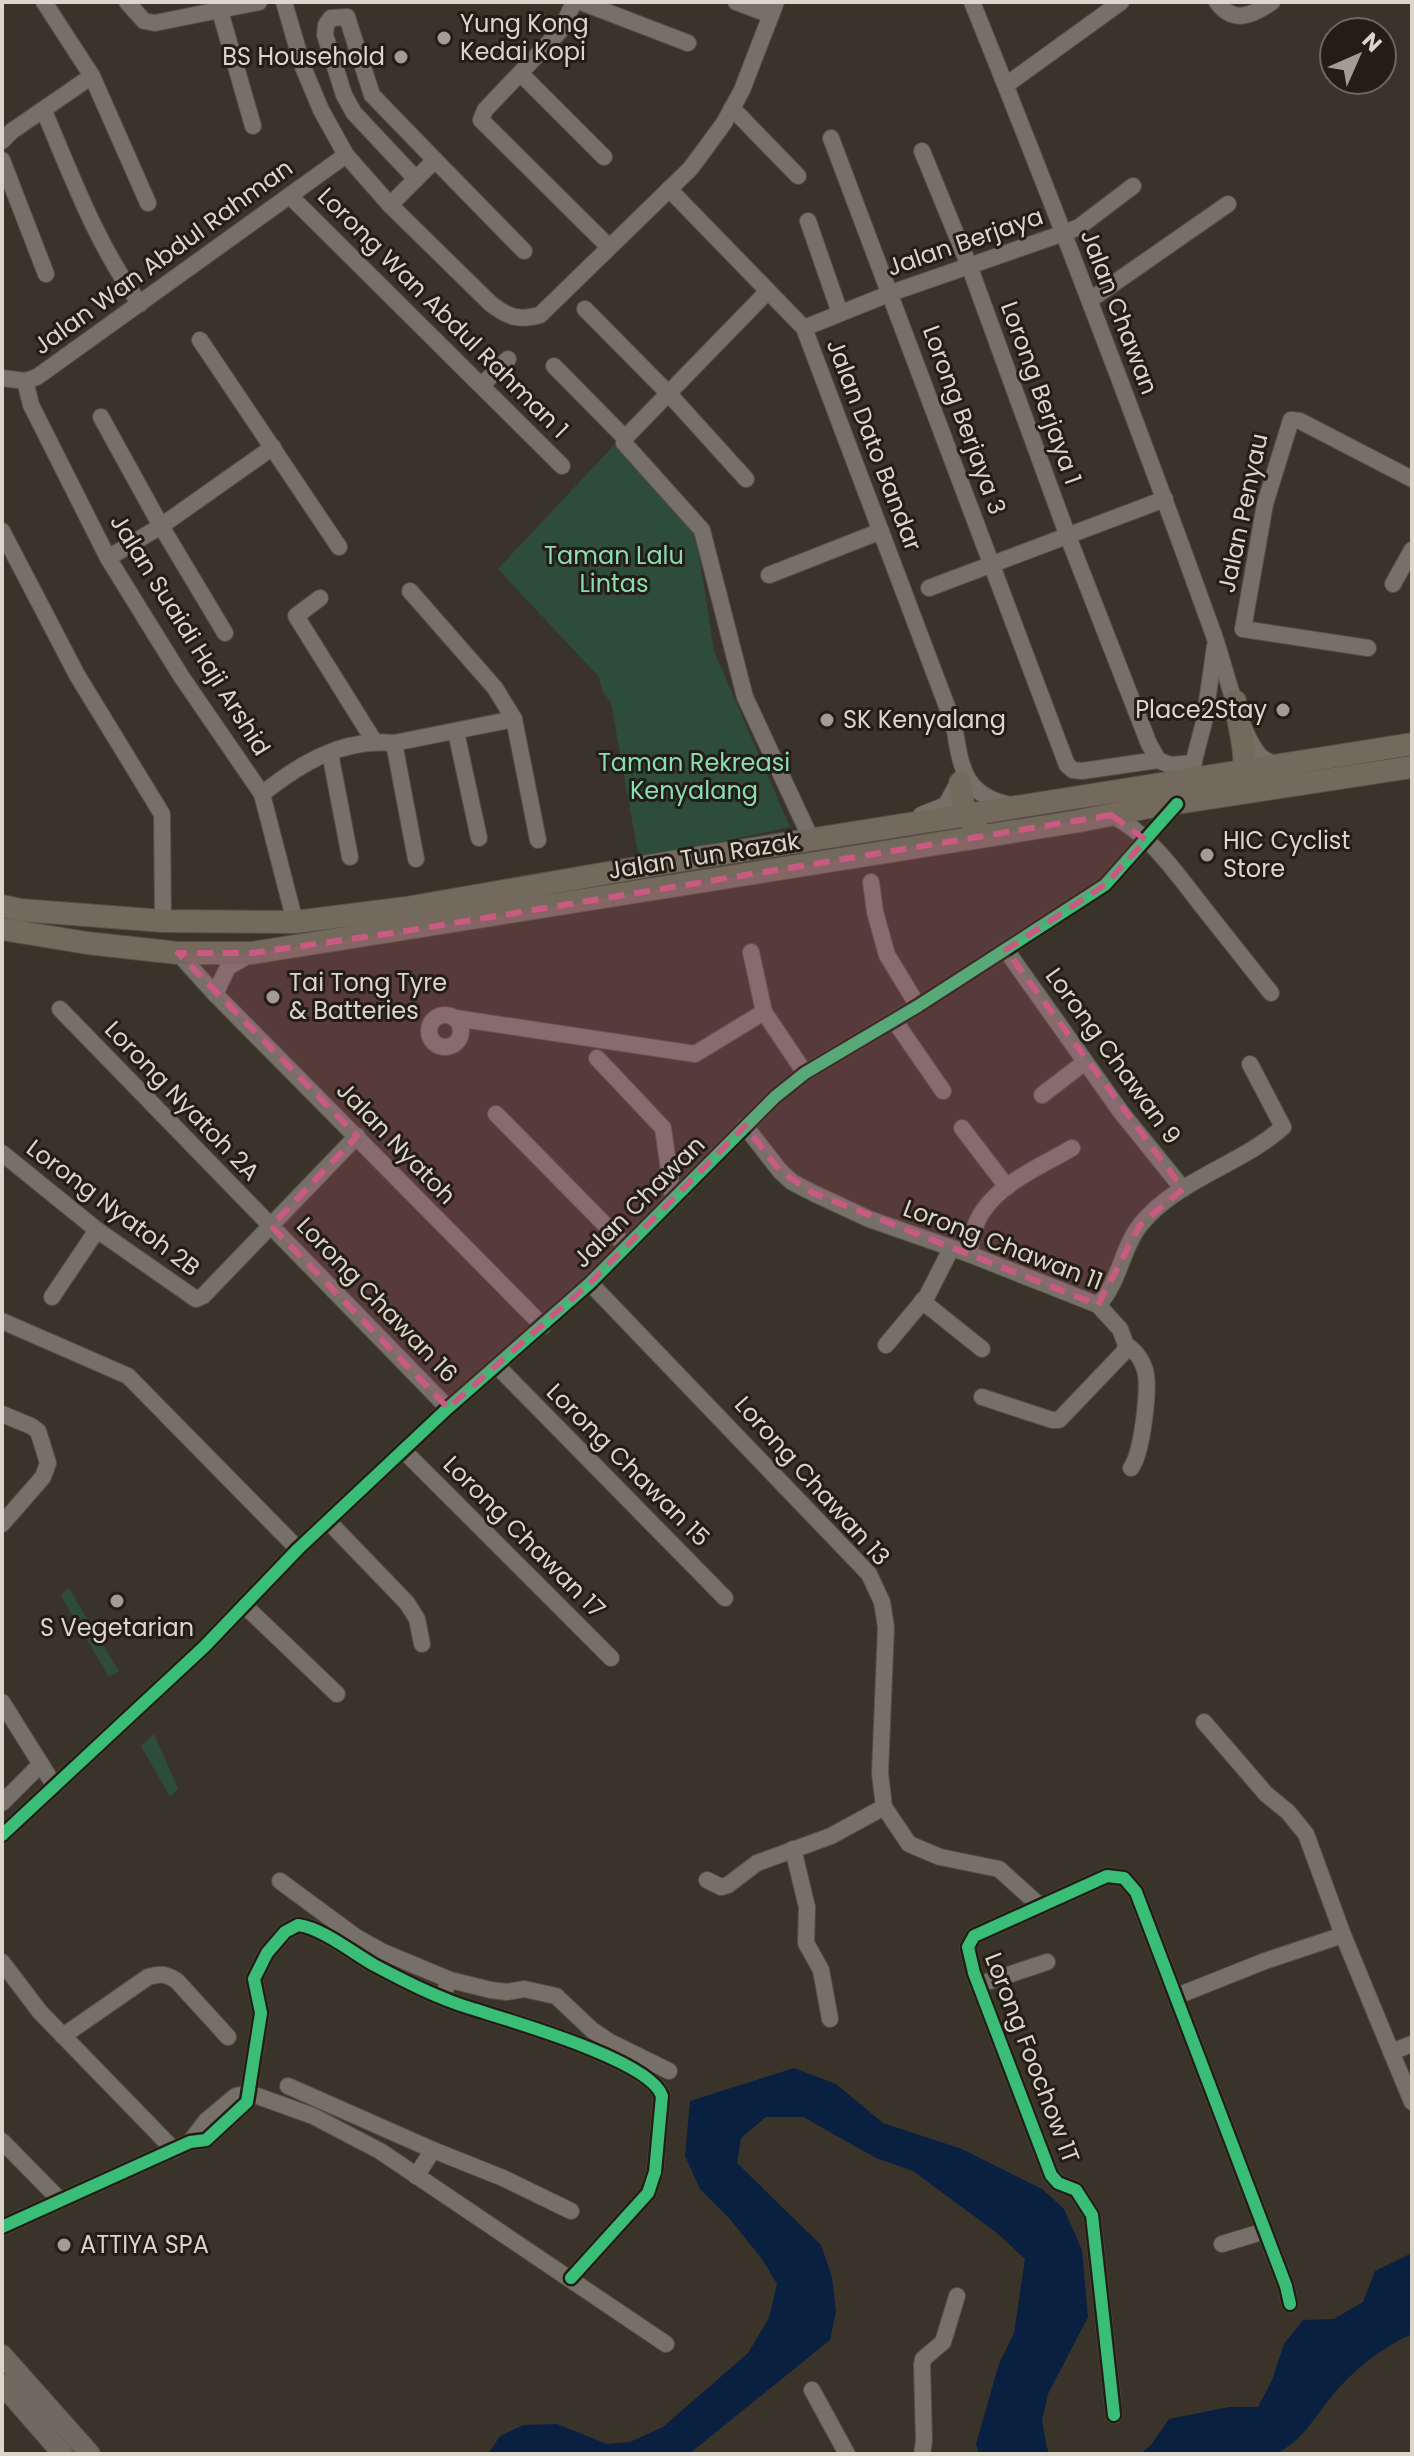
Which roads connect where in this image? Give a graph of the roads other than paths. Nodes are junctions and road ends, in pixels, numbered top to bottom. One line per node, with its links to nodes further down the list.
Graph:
1 (44, 2): 18 (street)
2 (127, 2): 15 (street)
3 (144, 2): 15 (street)
4 (259, 2): 13 (street)
5 (284, 2): 26 (street)
6 (574, 2): 17 (street)
7 (581, 2): 16 (street)
8 (736, 2): 14 (street)
9 (972, 2): 19 (street, Jalan Chawan)
10 (1121, 2): 19 (street)
11 (1217, 2): 12 (street)
12 (1272, 2)
13 (219, 6): 15 (street); 22 (street)
14 (773, 8): 20 (street)
15 (155, 23)
16 (688, 43)
17 (520, 73): 27 (street); 40 (street)
18 (92, 76): 21 (street); 35 (street)
19 (1006, 85): 39 (street, Jalan Chawan)
20 (732, 108): 30 (street); 33 (street)
21 (44, 111): 23 (street); 47 (street)
22 (253, 126)
23 (5, 131)
24 (831, 138): 45 (street, Lorong Berjaya 3)
25 (922, 151): 42 (street, Lorong Berjaya 1)
26 (346, 155): 34 (street, Jalan Wan Abdul Rahman); 37 (street)
27 (604, 157)
28 (2, 160): 43 (street)
29 (435, 160): 31 (street); 31 (street); 41 (street)
30 (798, 176)
31 (416, 179): 37 (street)
32 (1133, 186): 39 (street, Jalan Berjaya)
33 (669, 189): 40 (street); 44 (street, Jalan Dato Bandar)
34 (290, 196): 47 (street, Jalan Wan Abdul Rahman); 56 (street, Lorong Wan Abdul Rahman 1)
35 (148, 203)
36 (1228, 204): 46 (street)
37 (390, 205): 40 (street)
38 (808, 221): 49 (street)
39 (1064, 233): 42 (street, Jalan Berjaya); 46 (street, Jalan Chawan)
40 (609, 247)
41 (524, 251)
42 (970, 268): 45 (street, Jalan Berjaya); 68 (street, Lorong Berjaya 1)
43 (46, 274)
44 (768, 291): 50 (street, Jalan Dato Bandar); 57 (street)
45 (891, 293): 49 (street, Jalan Berjaya); 72 (street, Lorong Berjaya 3)
46 (1090, 300): 64 (street, Jalan Chawan)
47 (140, 304): 55 (street, Jalan Wan Abdul Rahman)
48 (585, 309): 57 (street)
49 (840, 313): 50 (street, Jalan Berjaya)
50 (804, 328): 67 (street, Jalan Dato Bandar)
51 (200, 340): 60 (street)
52 (508, 359): 56 (street)
53 (554, 366): 59 (street)
54 (2, 378): 55 (street, Jalan Wan Abdul Rahman)
55 (25, 381): 71 (street, Jalan Suaidi Haji Arshid)
56 (482, 385): 61 (street, Lorong Wan Abdul Rahman 1)
57 (669, 394): 59 (street); 62 (street)
58 (101, 417): 65 (street)
59 (625, 438): 107 (street)
60 (273, 447): 65 (street); 69 (street)
61 (562, 466)
62 (746, 479)
63 (1412, 479): 78 (street, Jalan Penyau)
64 (1165, 499): 68 (street); 80 (street, Jalan Chawan)
65 (161, 526): 71 (street); 79 (street)
66 (2, 531): 112 (street)
67 (881, 531): 73 (street); 94 (street, Jalan Dato Bandar)
68 (1067, 534): 72 (street); 90 (street, Lorong Berjaya 1)
69 (339, 547)
70 (1412, 550): 74 (street)
71 (108, 558): 96 (street, Jalan Suaidi Haji Arshid)
72 (991, 563): 75 (street); 90 (street, Lorong Berjaya 3)
73 (769, 575)
74 (1393, 584)
75 (929, 588)
76 (410, 591): 84 (street)
77 (320, 598): 86 (street)
78 (1243, 629): 80 (street, Jalan Penyau); 81 (street)
79 (225, 633)
80 (1216, 640): 82 (street); 83 (street, Jalan Chawan)
81 (1368, 648)
82 (1210, 690): 83 (street); 95 (street)
83 (1233, 696): 91 (street); 93 (highway)
84 (514, 719): 85 (street); 105 (street)
85 (456, 732): 87 (street); 104 (street)
86 (374, 741): 87 (street); 89 (street)
87 (394, 743): 109 (street)
88 (1412, 744): 91 (highway, Jalan Tun Razak)
89 (330, 753): 96 (street); 108 (street)
90 (1158, 760): 95 (street, Lorong Berjaya 3)
91 (1280, 766): 93 (highway, Jalan Tun Razak)
92 (1412, 767): 97 (highway, Jalan Tun Razak)
93 (1244, 771): 95 (highway, Jalan Tun Razak); 97 (highway)
94 (960, 772): 99 (street); 102 (highway); 103 (street)
95 (1191, 772): 99 (highway, Jalan Tun Razak)
96 (262, 794): 113 (street, Jalan Suaidi Haji Arshid)
97 (1227, 795): 98 (highway, Jalan Tun Razak)
98 (1177, 804): 100 (highway, Jalan Tun Razak); 106 (street, Jalan Chawan)
99 (1020, 807): 102 (highway, Jalan Tun Razak)
100 (1144, 808): 101 (highway, Jalan Tun Razak); 102 (highway)
101 (1111, 815): 106 (street); 118 (highway, Jalan Tun Razak)
102 (965, 816): 103 (highway, Jalan Tun Razak)
103 (884, 830): 107 (highway, Jalan Tun Razak)
104 (479, 838)
105 (538, 840)
106 (1146, 840): 115 (street, Jalan Chawan); 119 (street)
107 (812, 841): 113 (highway, Jalan Tun Razak)
108 (350, 857)
109 (416, 859)
110 (871, 882): 121 (street)
111 (2, 906): 112 (highway, Jalan Tun Razak)
112 (163, 921): 113 (highway, Jalan Tun Razak)
113 (295, 922)
114 (2, 929): 117 (highway, Jalan Tun Razak)
115 (1006, 950): 121 (street, Jalan Chawan); 127 (street, Lorong Chawan 9)
116 (751, 952): 123 (street)
117 (178, 953): 118 (highway, Jalan Tun Razak); 120 (street, Jalan Nyatoh)
118 (252, 953): 120 (street)
119 (1271, 993)
120 (215, 994): 135 (street, Jalan Nyatoh)
121 (918, 1006): 125 (street, Jalan Chawan)
122 (60, 1009): 141 (street, Lorong Nyatoh 2A)
123 (764, 1012): 124 (street); 129 (street)
124 (455, 1018)
125 (894, 1020): 129 (street, Jalan Chawan); 130 (street)
126 (597, 1058): 140 (street)
127 (1085, 1062): 131 (street); 139 (street, Lorong Chawan 9)
128 (1250, 1064): 139 (street)
129 (805, 1073): 133 (street, Jalan Chawan)
130 (943, 1091)
131 (1042, 1095)
132 (496, 1114): 143 (street)
133 (745, 1126): 140 (street, Jalan Chawan); 144 (street, Lorong Chawan 11)
134 (962, 1128): 138 (street)
135 (357, 1136): 141 (street); 151 (street, Jalan Nyatoh)
136 (1072, 1148): 138 (street)
137 (2, 1153): 142 (street, Lorong Nyatoh 2B)
138 (1007, 1187): 145 (street)
139 (1183, 1189): 149 (street)
140 (673, 1198): 143 (street, Jalan Chawan)
141 (271, 1226): 142 (street, Lorong Nyatoh 2B); 157 (street, Lorong Chawan 16)
142 (97, 1230): 147 (street)
143 (626, 1246): 146 (street, Jalan Chawan)
144 (951, 1249): 145 (street, Lorong Chawan 11); 148 (street)
145 (969, 1254): 149 (street, Lorong Chawan 11)
146 (590, 1283): 151 (street, Jalan Chawan); 174 (street, Lorong Chawan 13)
147 (52, 1297)
148 (922, 1301): 152 (street); 154 (street)
149 (1098, 1305): 153 (street, Lorong Chawan 11)
150 (2, 1321): 163 (street)
151 (543, 1326): 155 (street, Jalan Chawan)
152 (886, 1345)
153 (1126, 1345): 156 (street); 160 (street, Lorong Chawan 11)
154 (982, 1349)
155 (496, 1365): 157 (street, Jalan Chawan); 164 (street, Lorong Chawan 15)
156 (982, 1397)
157 (448, 1408): 159 (street, Jalan Chawan)
158 (2, 1414): 162 (street)
159 (403, 1450): 161 (street, Jalan Chawan); 167 (street, Lorong Chawan 17)
160 (1131, 1468)
161 (328, 1521): 163 (street, Jalan Chawan); 166 (street)
162 (2, 1524)
163 (298, 1549): 165 (street, Jalan Chawan)
164 (725, 1598)
165 (245, 1606): 168 (street); 172 (street, Jalan Chawan)
166 (422, 1644)
167 (611, 1658)
168 (337, 1694)
169 (2, 1702): 171 (street)
170 (1204, 1722): 180 (street)
171 (41, 1764): 172 (street); 173 (street)
172 (54, 1785): 175 (street, Jalan Chawan)
173 (2, 1803)
174 (884, 1807): 176 (street); 179 (street, Lorong Chawan 13)
175 (2, 1835)
176 (793, 1849): 177 (street); 187 (street)
177 (707, 1880)
178 (280, 1881): 183 (street)
179 (1040, 1906): 184 (street, Lorong Foochow 1T); 185 (street, Lorong Foochow 1T)
180 (1343, 1935): 185 (street); 191 (street)
181 (2, 1962): 188 (street)
182 (1047, 1962): 184 (street)
183 (450, 1980): 186 (street); 192 (street)
184 (978, 1985): 212 (street, Lorong Foochow 1T)
185 (1177, 1996): 203 (street, Lorong Foochow 1T)
186 (442, 1997): 194 (street); 205 (street)
187 (830, 2019)
188 (63, 2036): 189 (street); 197 (street)
189 (228, 2037)
190 (1412, 2044): 191 (street)
191 (1391, 2052): 195 (street)
192 (669, 2071)
193 (288, 2086): 198 (street)
194 (249, 2093): 197 (street); 199 (street)
195 (1412, 2102)
196 (2, 2141): 200 (street)
197 (182, 2146): 200 (street)
198 (433, 2150): 199 (street); 201 (street)
199 (416, 2176): 205 (street)
200 (60, 2200): 202 (street)
201 (571, 2211)
202 (2, 2227)
203 (1265, 2231): 204 (street); 207 (street, Lorong Foochow 1T)
204 (1222, 2244)
205 (571, 2278): 208 (street)
206 (957, 2296): 216 (street)
207 (1290, 2304)
208 (666, 2344)
209 (2, 2355): 214 (main road)
210 (2, 2384): 213 (main road)
211 (812, 2390): 215 (street)
212 (1114, 2415)
213 (63, 2454)
214 (90, 2454)
215 (847, 2454)
216 (922, 2454)

